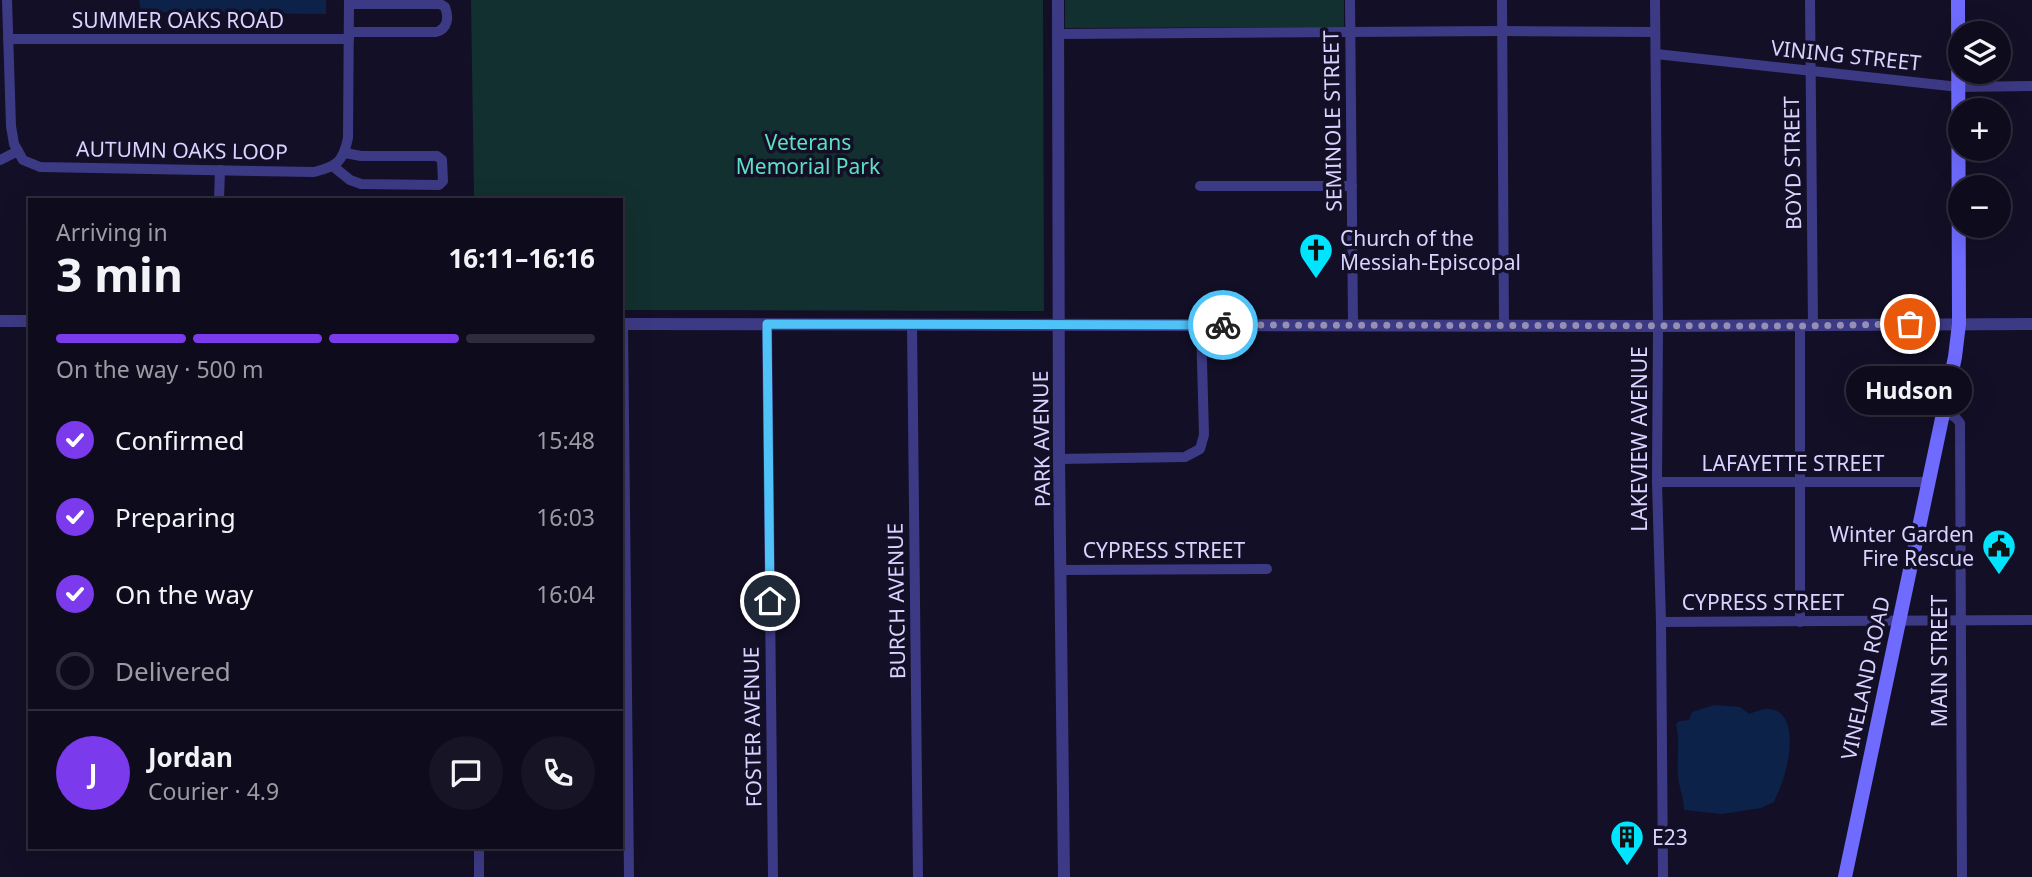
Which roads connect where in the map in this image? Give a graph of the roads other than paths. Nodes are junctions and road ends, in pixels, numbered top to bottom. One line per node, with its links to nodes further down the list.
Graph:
1 (7, 0): 9 (street)
2 (1058, 0): 13 (street, PARK AVENUE)
3 (1350, 0): 11 (street, SEMINOLE STREET)
4 (1502, 0): 10 (street)
5 (1655, 0): 12 (street, LAKEVIEW AVENUE)
6 (1810, 0): 17 (street, BOYD STREET)
7 (1958, 0): 19 (main road)
8 (349, 2): 14 (street); 14 (street, SUMMER OAKS ROAD)
9 (4, 19): 15 (street)
10 (1502, 31): 11 (street); 12 (street); 39 (street)
11 (1350, 32): 13 (street); 27 (street, SEMINOLE STREET)
12 (1655, 32): 16 (street, LAKEVIEW AVENUE)
13 (1058, 34): 34 (street, PARK AVENUE)
14 (349, 36): 15 (street, SUMMER OAKS ROAD); 22 (street)
15 (8, 39): 21 (street)
16 (1656, 54): 17 (street, VINING STREET); 40 (street, LAKEVIEW AVENUE)
17 (1810, 71): 19 (street, VINING STREET); 42 (street, BOYD STREET)
18 (2032, 86): 19 (street, VINING STREET)
19 (1959, 87): 35 (main road)
20 (0, 142): 21 (street)
21 (16, 146): 23 (street); 25 (street, AUTUMN OAKS LOOP)
22 (345, 153): 24 (street); 24 (street)
23 (0, 160)
24 (334, 167): 25 (street, AUTUMN OAKS LOOP)
25 (220, 170): 28 (street)
26 (1200, 186): 27 (street)
27 (1352, 186): 38 (street, SEMINOLE STREET)
28 (219, 198)
29 (0, 321): 30 (street)
30 (28, 321)
31 (623, 324): 32 (street)
32 (767, 324): 33 (street); 59 (street, FOSTER AVENUE)
33 (912, 324): 34 (street); 60 (street, BURCH AVENUE)
34 (1059, 324): 37 (street); 45 (street, PARK AVENUE)
35 (1959, 324): 36 (street); 42 (street); 44 (main road, VINELAND ROAD)
36 (2032, 324)
37 (1201, 325): 38 (street); 45 (street)
38 (1353, 325): 39 (street)
39 (1504, 325): 40 (street)
40 (1658, 326): 41 (street); 46 (street, LAKEVIEW AVENUE)
41 (1800, 326): 42 (street); 47 (street)
42 (1813, 326)
43 (623, 403): 58 (street)
44 (1944, 410): 48 (main road, VINELAND ROAD); 51 (street, MAIN STREET)
45 (1059, 459): 50 (street, PARK AVENUE)
46 (1657, 482): 47 (street, LAFAYETTE STREET); 54 (street, LAKEVIEW AVENUE)
47 (1801, 482): 48 (street, LAFAYETTE STREET); 55 (street)
48 (1929, 482): 52 (main road, VINELAND ROAD)
49 (1267, 569): 50 (street, CYPRESS STREET)
50 (1062, 570): 61 (street, PARK AVENUE)
51 (1960, 619): 52 (street, CYPRESS STREET); 53 (street, CYPRESS STREET); 64 (street, MAIN STREET)
52 (1899, 620): 55 (street, CYPRESS STREET); 63 (main road, VINELAND ROAD)
53 (2032, 620)
54 (1661, 622): 55 (street, CYPRESS STREET); 62 (street, LAKEVIEW AVENUE)
55 (1800, 622)
56 (479, 849): 57 (street)
57 (479, 877)
58 (629, 877)
59 (773, 877)
60 (918, 877)
61 (1063, 877)
62 (1663, 877)
63 (1845, 877)
64 (1962, 877)

